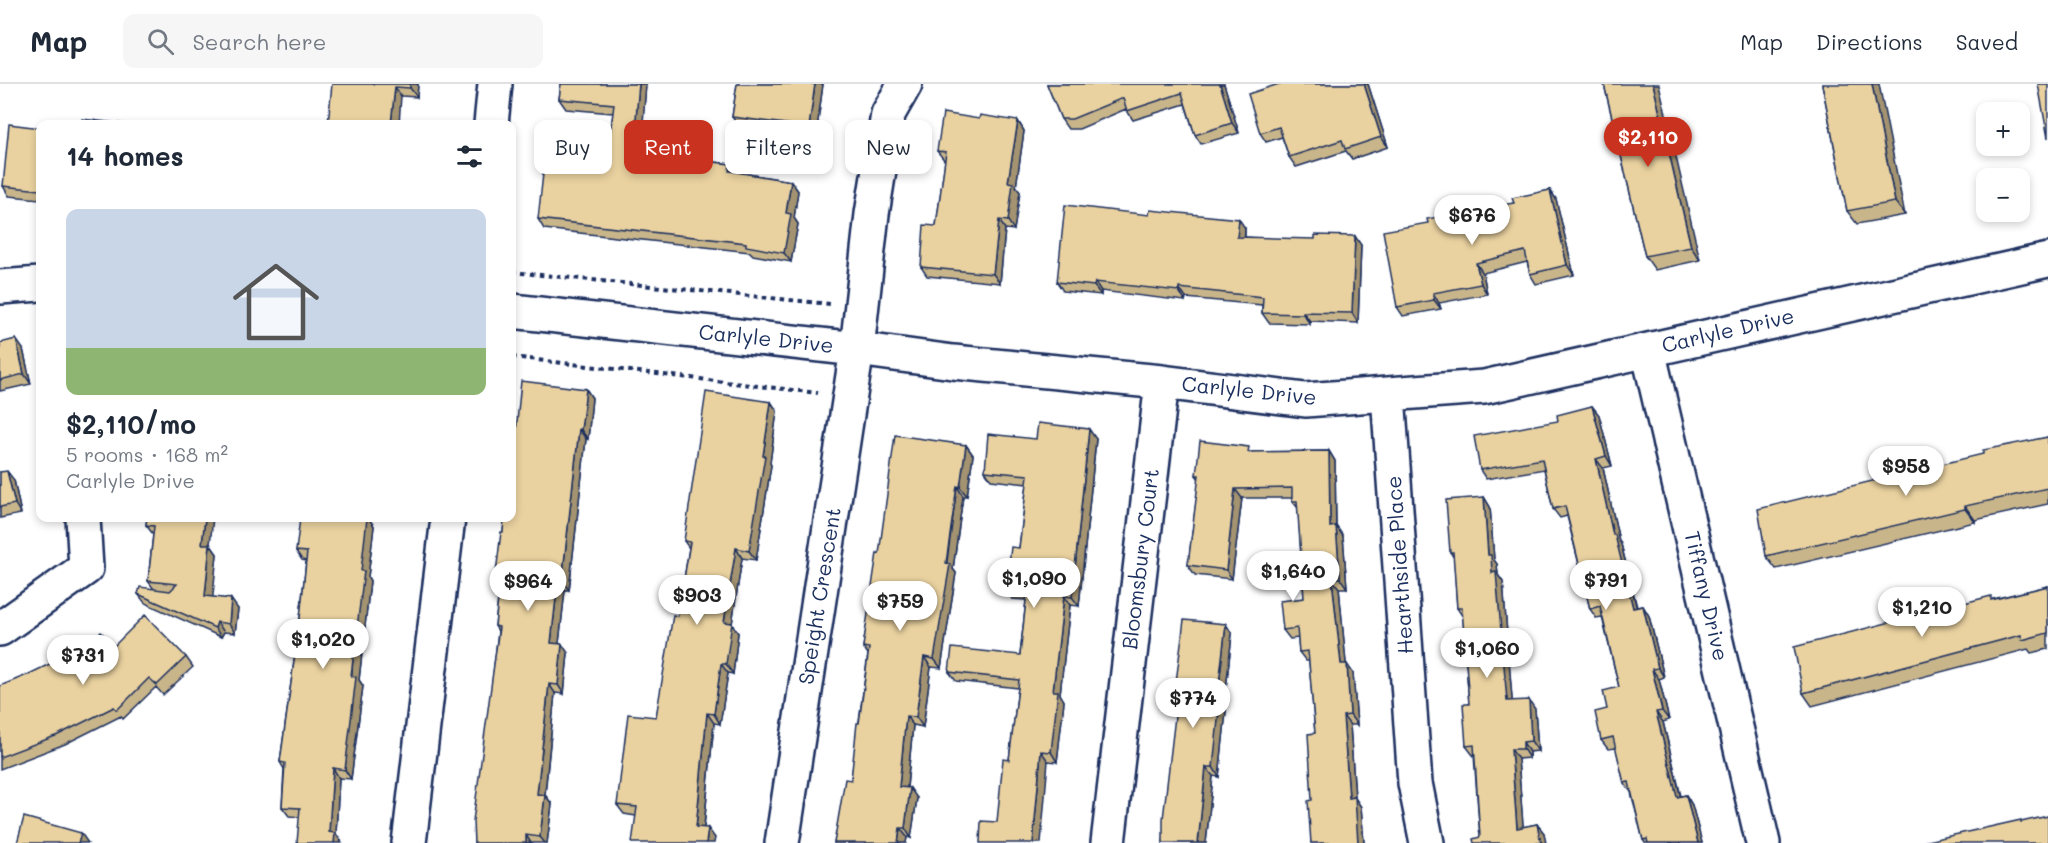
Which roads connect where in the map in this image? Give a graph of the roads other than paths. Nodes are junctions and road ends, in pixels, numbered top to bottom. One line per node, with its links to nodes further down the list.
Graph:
1 (495, 84): 3 (street)
2 (905, 84): 8 (street, Speight Crescent)
3 (491, 120)
4 (2048, 260): 9 (street, Carlyle Drive)
5 (36, 284): 6 (street)
6 (0, 286)
7 (516, 311): 8 (street, Carlyle Drive)
8 (857, 349): 10 (street, Carlyle Drive); 16 (street, Speight Crescent)
9 (1648, 350): 11 (street, Carlyle Drive); 19 (street, Tiffany Drive)
10 (1162, 382): 11 (street, Carlyle Drive); 17 (street, Bloomsbury Court)
11 (1388, 394): 18 (street, Hearthside Place)
12 (83, 522): 14 (street)
13 (448, 522): 15 (street)
14 (0, 628)
15 (409, 843)
16 (782, 843)
17 (1108, 843)
18 (1427, 843)
19 (1764, 843)

